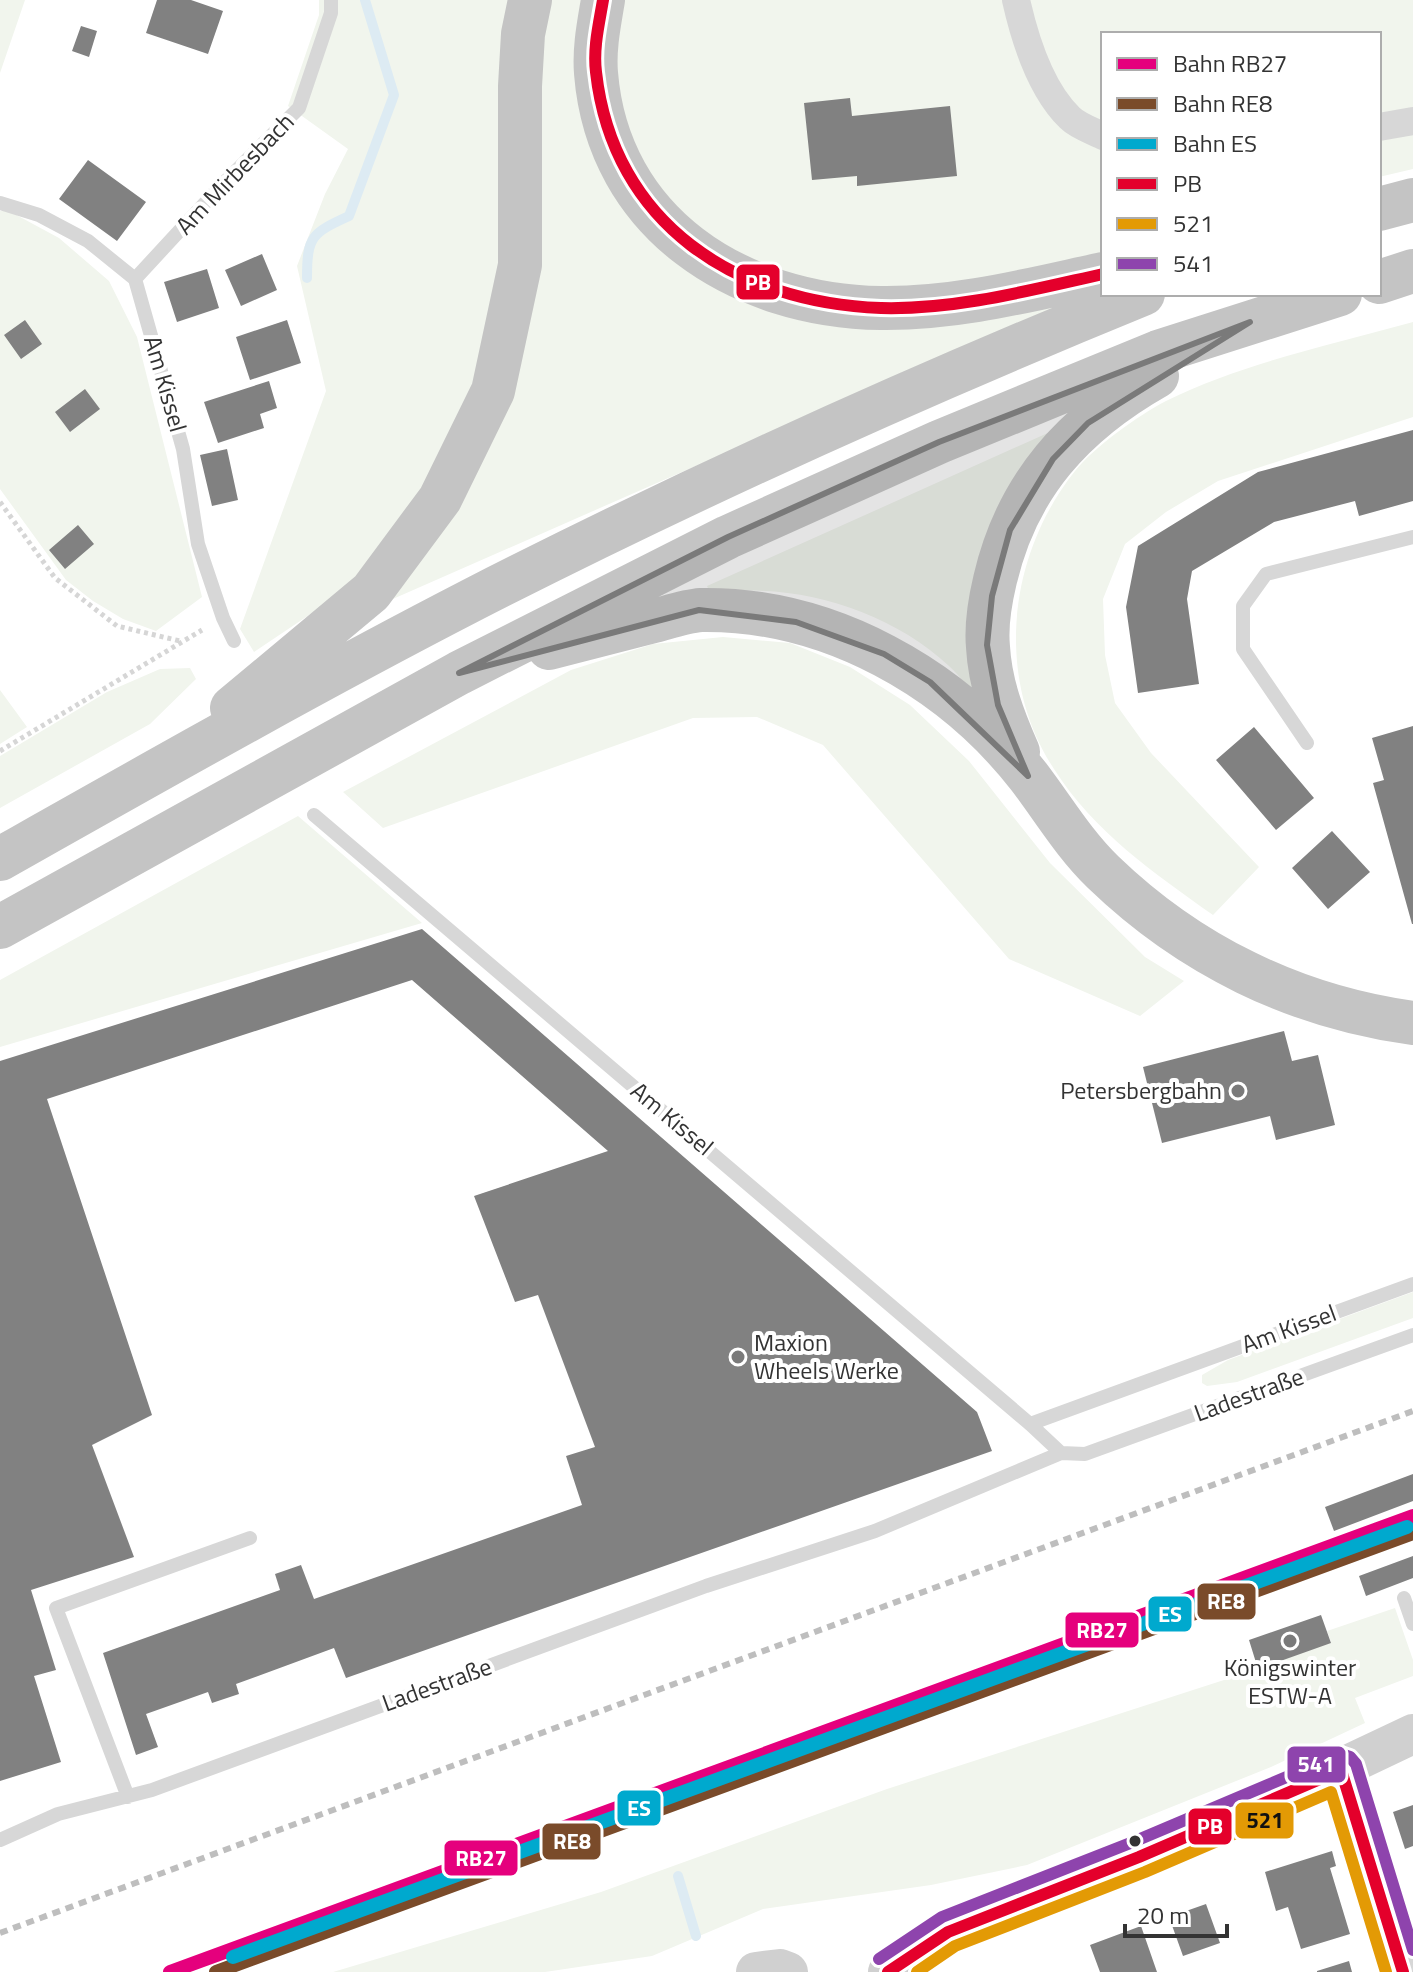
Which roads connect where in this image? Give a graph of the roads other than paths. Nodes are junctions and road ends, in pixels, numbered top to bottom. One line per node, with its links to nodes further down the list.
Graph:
1 (530, 0): 22 (highway)
2 (603, 0): 12 (highway)
3 (1016, 0): 7 (street)
4 (331, 6): 13 (lane, Am Mirbesbach)
5 (1413, 121): 6 (street)
6 (1381, 127)
7 (1101, 135)
8 (1413, 200): 10 (highway)
9 (0, 203): 13 (lane)
10 (1381, 208)
11 (1413, 271): 14 (highway)
12 (1101, 274)
13 (135, 279): 19 (lane, Am Kissel)
14 (1381, 281)
15 (1138, 296): 22 (highway)
16 (1334, 296): 17 (highway)
17 (1250, 322): 20 (highway); 23 (highway)
18 (1413, 537): 21 (lane)
19 (234, 641)
20 (459, 673): 23 (highway); 26 (highway)
21 (1307, 743)
22 (159, 769): 25 (highway)
23 (1028, 776): 27 (highway)
24 (314, 815): 30 (lane, Am Kissel)
25 (0, 859)
26 (0, 927)
27 (1413, 1023)
28 (1413, 1284): 30 (lane, Am Kissel)
29 (1413, 1335): 31 (lane, Ladestraße)
30 (1030, 1424): 31 (lane, Am Kissel)
31 (1061, 1453): 37 (lane, Ladestraße)
32 (250, 1538): 37 (lane)
33 (1404, 1598): 34 (lane)
34 (1413, 1624)
35 (1413, 1734): 36 (street)
36 (1341, 1770): 41 (street); 42 (street)
37 (128, 1797): 38 (lane, Ladestraße)
38 (0, 1840)
39 (756, 1972): 40 (street)
40 (788, 1972)
41 (888, 1972)
42 (1403, 1972)

